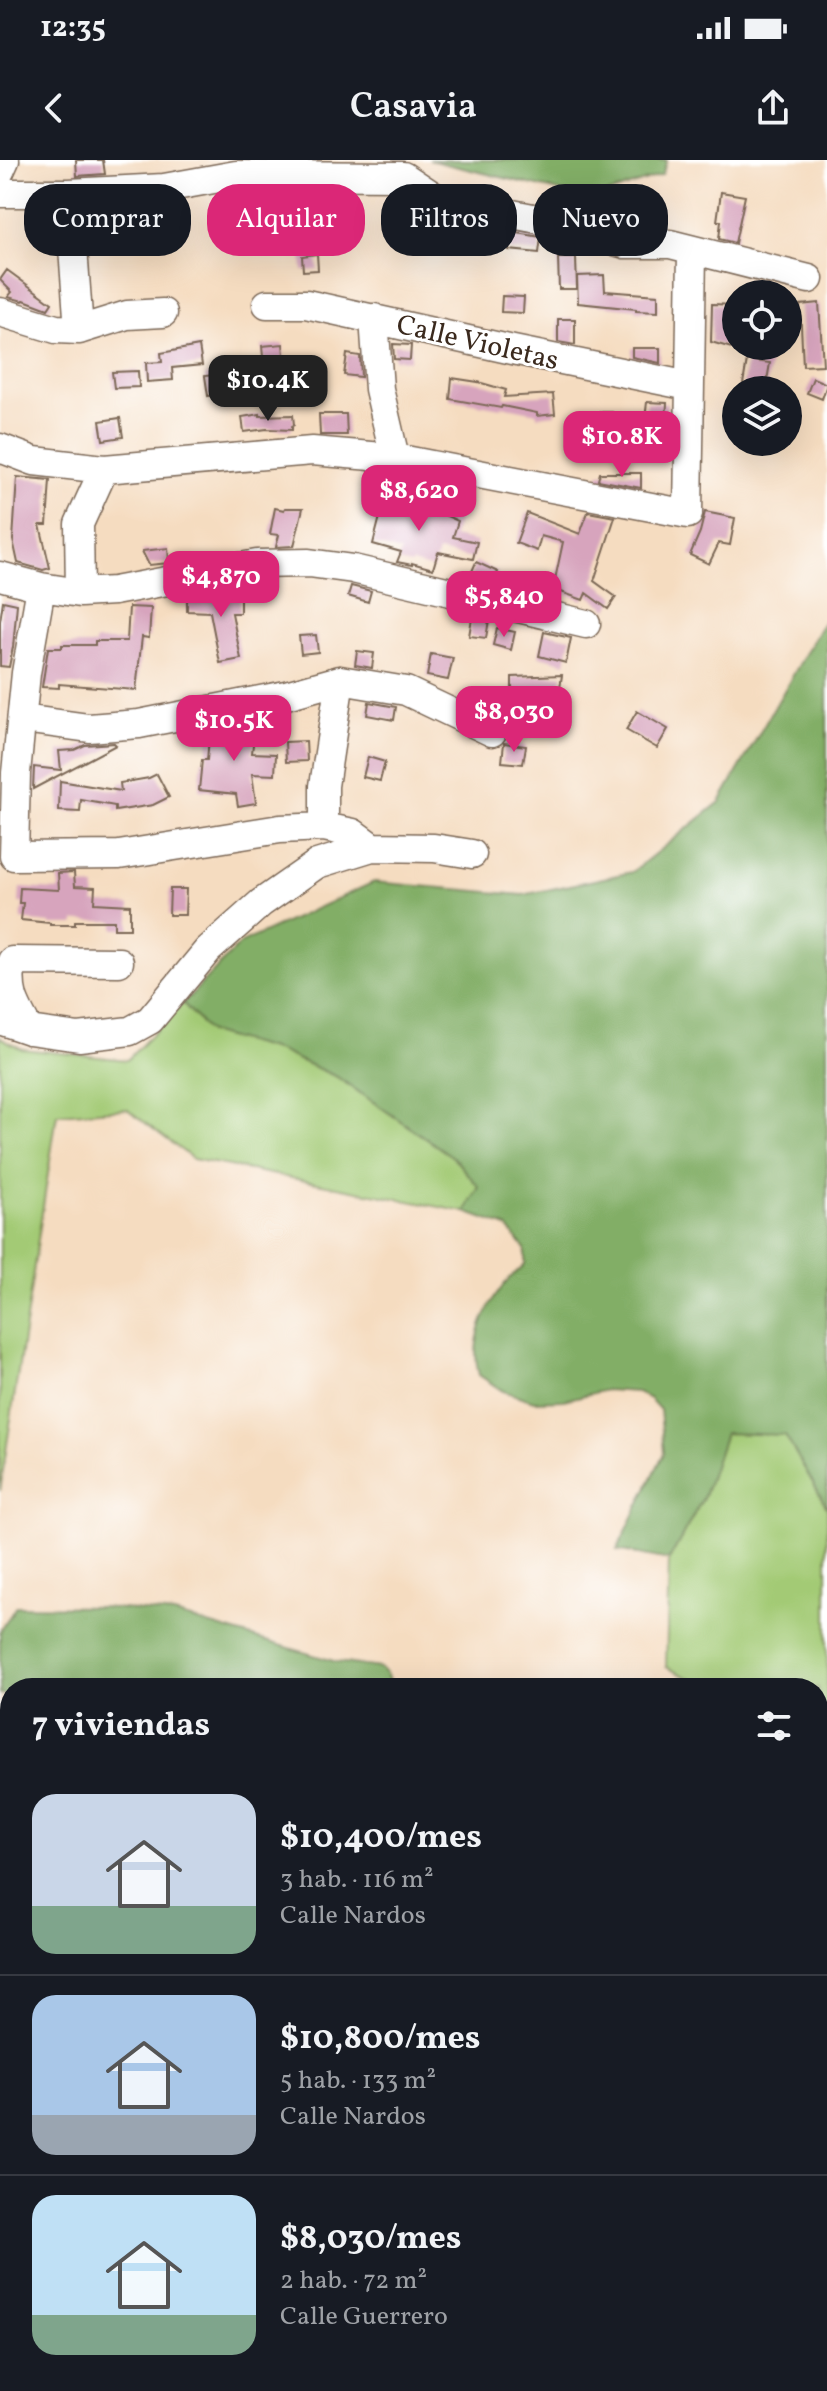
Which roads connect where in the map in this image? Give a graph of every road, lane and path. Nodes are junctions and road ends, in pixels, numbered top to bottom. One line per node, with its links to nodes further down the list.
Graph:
1 (5, 160): 3 (street)
2 (401, 168): 4 (street); 7 (street)
3 (0, 171)
4 (186, 184)
5 (0, 193): 6 (street)
6 (24, 193)
7 (692, 251): 9 (street); 15 (street)
8 (74, 256): 14 (street)
9 (809, 279)
10 (267, 304): 13 (street, Calle Violetas)
11 (0, 312): 14 (street)
12 (163, 313): 14 (street)
13 (374, 318): 15 (street, Calle Violetas); 17 (street)
14 (79, 330)
15 (689, 386): 17 (street)
16 (0, 448): 18 (street)
17 (395, 458): 18 (street)
18 (104, 469): 21 (street)
19 (0, 576): 20 (street)
20 (41, 587): 21 (street); 24 (street)
21 (80, 593): 22 (street)
22 (586, 624)
23 (340, 680): 24 (street); 25 (street); 27 (street)
24 (23, 719): 26 (street)
25 (492, 732)
26 (8, 772): 27 (street)
27 (324, 827): 28 (street)
28 (372, 847): 29 (street); 32 (street)
29 (472, 854)
30 (119, 962): 32 (street)
31 (0, 1020): 32 (street)
32 (29, 1030)

